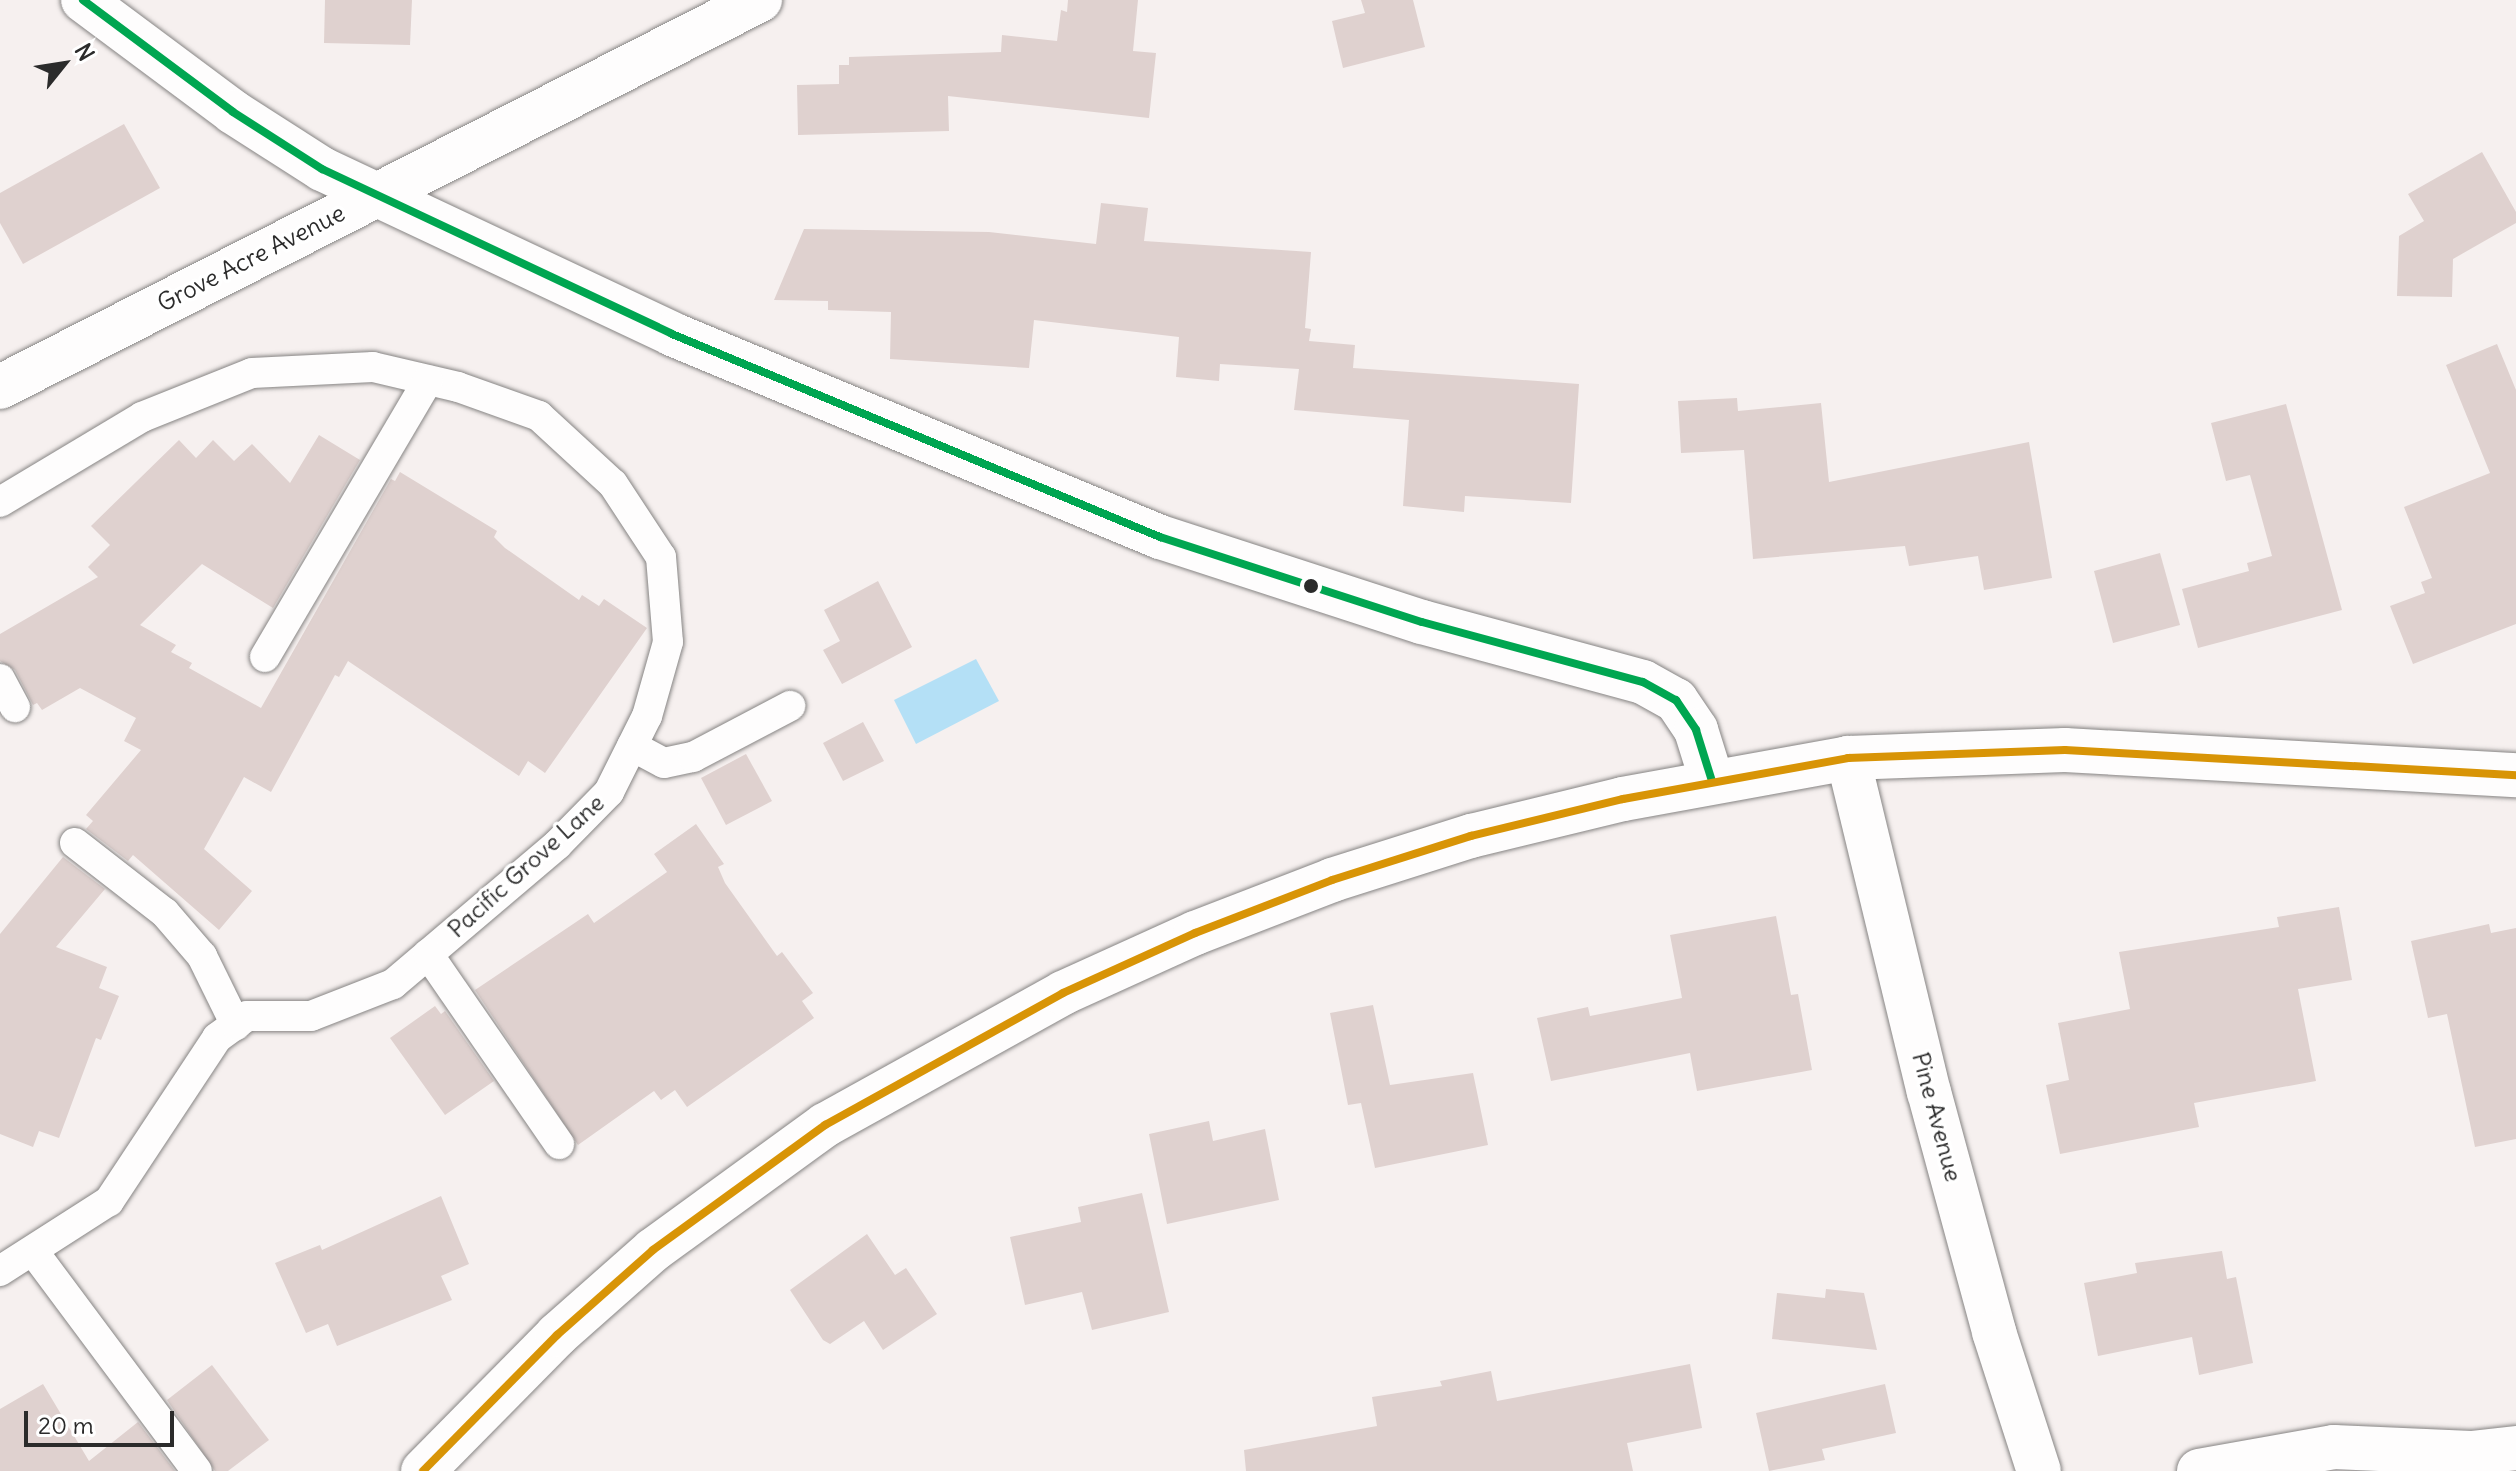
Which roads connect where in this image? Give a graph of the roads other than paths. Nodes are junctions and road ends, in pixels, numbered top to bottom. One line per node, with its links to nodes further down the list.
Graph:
1 (83, 0): 3 (main road)
2 (760, 0): 3 (main road, Grove Acre Avenue)
3 (373, 195): 5 (main road, Grove Acre Avenue); 14 (main road)
4 (428, 380): 6 (lane, Pacific Grove Lane); 7 (lane); 11 (lane, Pacific Grove Lane)
5 (0, 387)
6 (0, 502)
7 (265, 657)
8 (0, 679): 10 (lane)
9 (790, 706): 11 (lane)
10 (15, 707)
11 (632, 746): 16 (lane, Pacific Grove Lane)
12 (1848, 758): 13 (main road); 14 (main road); 24 (main road, Pine Avenue)
13 (2516, 775)
14 (1712, 781): 23 (main road)
15 (75, 843): 17 (lane)
16 (428, 954): 17 (lane, Pacific Grove Lane); 18 (lane)
17 (236, 1025): 19 (lane, Pacific Grove Lane)
18 (559, 1144)
19 (33, 1251): 20 (lane, Pacific Grove Lane); 22 (lane)
20 (0, 1271)
21 (2516, 1448): 25 (main road)
22 (197, 1471)
23 (423, 1471)
24 (2039, 1471)
25 (2199, 1471)

